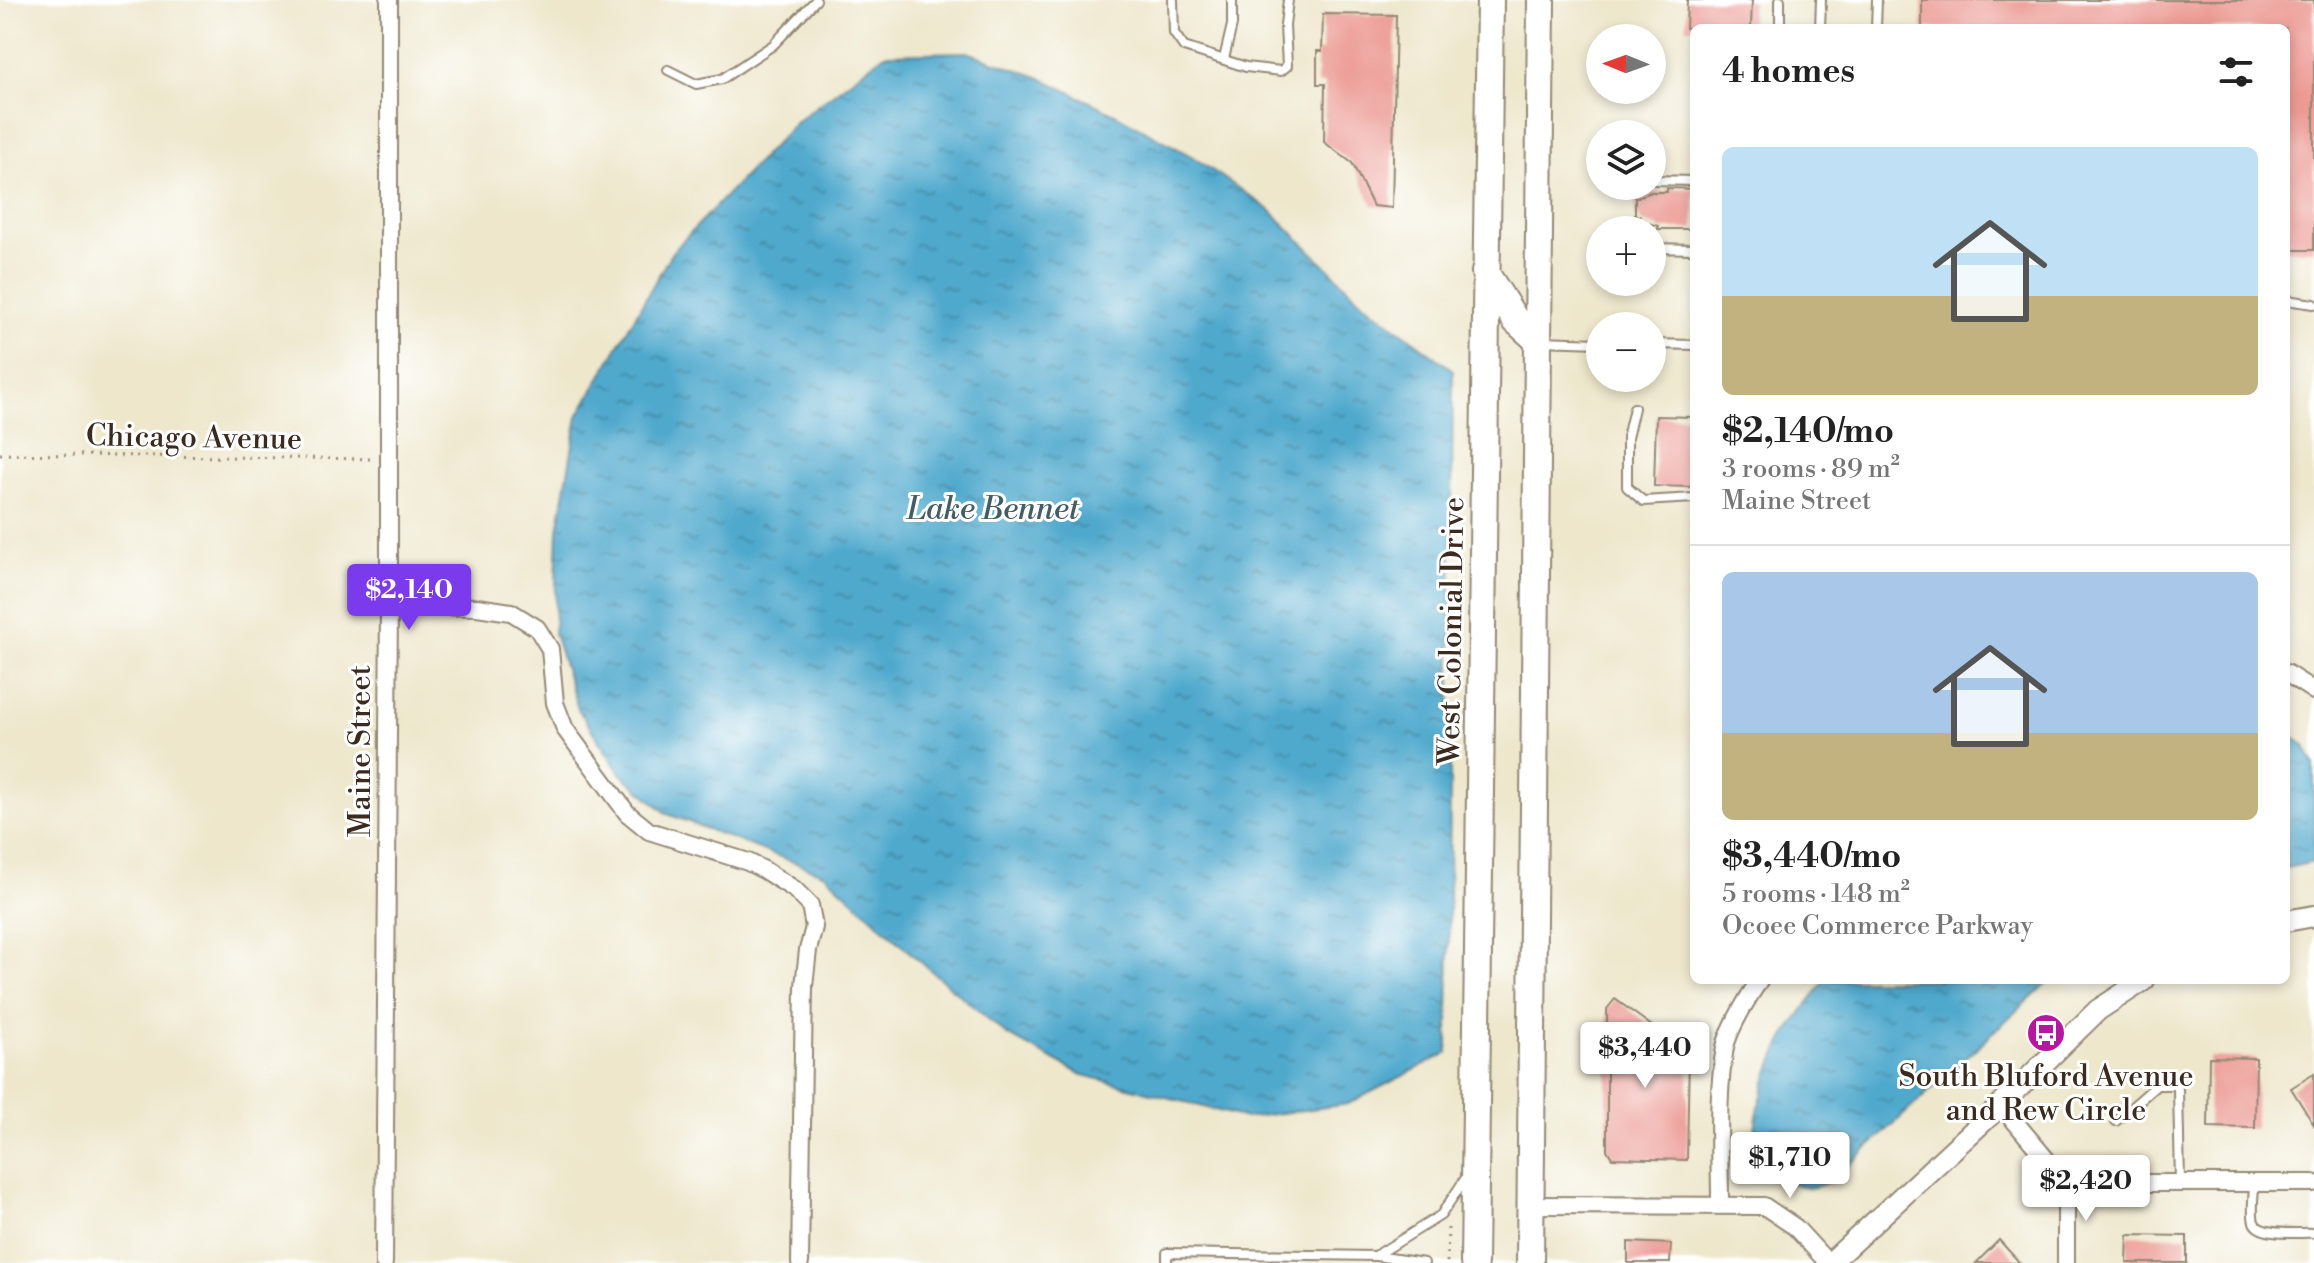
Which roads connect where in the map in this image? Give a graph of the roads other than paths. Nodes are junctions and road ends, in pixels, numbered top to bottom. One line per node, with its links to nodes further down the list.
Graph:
1 (389, 0): 29 (street, Maine Street)
2 (816, 0): 15 (lane)
3 (1173, 0): 14 (lane)
4 (1232, 0): 14 (lane)
5 (1288, 0): 14 (lane)
6 (1490, 0): 20 (highway, West Colonial Drive)
7 (1541, 0): 23 (highway)
8 (1780, 0): 11 (lane)
9 (1821, 0): 12 (lane)
10 (1877, 0): 13 (lane)
11 (1780, 24)
12 (1820, 24)
13 (1876, 24)
14 (1224, 59)
15 (668, 70)
16 (1666, 180): 17 (lane)
17 (1690, 181)
18 (1666, 248): 19 (lane)
19 (1690, 249)
20 (1485, 272): 23 (highway); 38 (highway, West Colonial Drive)
21 (2290, 301): 22 (lane)
22 (2314, 304)
23 (1538, 341): 24 (lane); 44 (highway)
24 (1586, 343)
25 (1666, 344): 26 (lane)
26 (1690, 345)
27 (1634, 408): 28 (lane)
28 (1690, 498)
29 (389, 605): 47 (street, Maine Street); 48 (street)
30 (2290, 675): 31 (street)
31 (2310, 684)
32 (2314, 916): 33 (street)
33 (2290, 920)
34 (1757, 984): 43 (street)
35 (2138, 984): 36 (street)
36 (2001, 1105): 39 (street); 53 (street)
37 (2116, 1121): 40 (lane)
38 (1475, 1144): 46 (lane); 51 (highway, West Colonial Drive)
39 (2066, 1183): 40 (street); 54 (street)
40 (2180, 1183): 41 (street)
41 (2254, 1183): 42 (street); 45 (lane)
42 (2314, 1183)
43 (1720, 1204): 44 (street); 53 (street)
44 (1531, 1205): 52 (highway)
45 (2314, 1233)
46 (1376, 1256): 49 (lane); 50 (lane)
47 (384, 1263)
48 (800, 1263)
49 (1167, 1263)
50 (1424, 1263)
51 (1474, 1263)
52 (1530, 1263)
53 (1829, 1263)
54 (2066, 1263)

